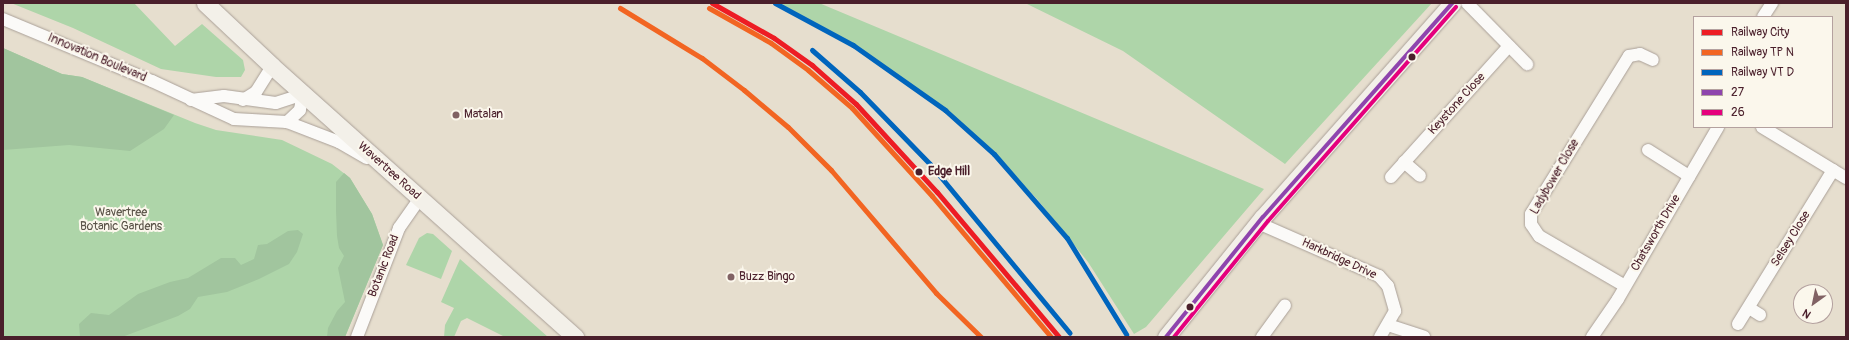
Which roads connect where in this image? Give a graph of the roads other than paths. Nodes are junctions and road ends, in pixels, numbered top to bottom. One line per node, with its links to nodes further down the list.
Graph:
1 (205, 3): 10 (main road, Wavertree Road)
2 (1452, 3): 26 (main road)
3 (1467, 3): 7 (street)
4 (1772, 3): 5 (street)
5 (1764, 16)
6 (3, 19): 12 (street, Innovation Boulevard)
7 (1509, 46): 9 (street); 18 (street, Keystone Close)
8 (1653, 60): 27 (street, Ladybower Close)
9 (1527, 64)
10 (272, 66): 11 (main road, Wavertree Road); 13 (street)
11 (303, 94): 13 (street); 14 (street); 19 (main road, Wavertree Road)
12 (189, 100): 13 (street); 14 (street, Innovation Boulevard)
13 (243, 100)
14 (287, 122): 19 (street, Innovation Boulevard)
15 (1717, 128): 22 (street, Chatsworth Drive)
16 (1764, 128): 20 (street)
17 (1648, 150): 22 (street)
18 (1404, 162): 21 (street); 23 (street, Keystone Close)
19 (385, 168): 25 (main road, Wavertree Road)
20 (1833, 170): 24 (street); 29 (street, Selsey Close)
21 (1420, 176)
22 (1689, 176): 27 (street, Chatsworth Drive)
23 (1390, 177)
24 (1846, 178)
25 (419, 199): 33 (street, Botanic Road); 34 (main road, Wavertree Road)
26 (1261, 220): 32 (street, Harkbridge Drive); 35 (main road)
27 (1625, 286): 39 (street, Chatsworth Drive)
28 (1285, 305): 36 (street)
29 (1749, 308): 30 (street); 31 (street, Selsey Close)
30 (1760, 315)
31 (1738, 324)
32 (1388, 325): 37 (street, Harkbridge Drive); 38 (street)
33 (357, 337)
34 (575, 337)
35 (1166, 337)
36 (1262, 337)
37 (1380, 337)
38 (1424, 337)
39 (1592, 337)

